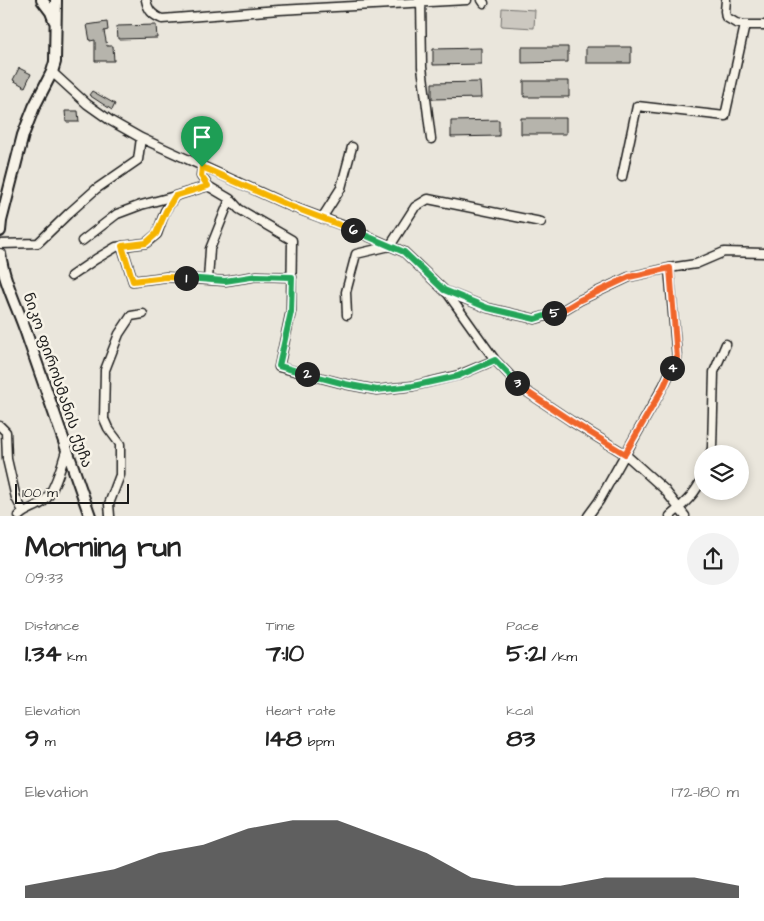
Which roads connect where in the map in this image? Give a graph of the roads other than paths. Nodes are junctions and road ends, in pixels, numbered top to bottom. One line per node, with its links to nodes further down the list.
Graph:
1 (42, 0): 9 (main road)
2 (56, 0): 9 (main road)
3 (146, 0): 8 (street)
4 (279, 0): 8 (street)
5 (467, 0): 7 (street)
6 (726, 0): 10 (street)
7 (421, 1): 8 (street); 14 (street)
8 (280, 10)
9 (55, 24): 12 (main road)
10 (745, 25): 11 (street); 17 (street)
11 (764, 25)
12 (52, 72): 13 (street); 23 (main road)
13 (141, 138): 16 (street); 25 (street)
14 (431, 139)
15 (352, 147): 21 (street)
16 (202, 167): 18 (street); 21 (street)
17 (622, 177)
18 (208, 186): 19 (street); 20 (street)
19 (175, 196): 24 (street); 26 (street)
20 (230, 199): 32 (street); 33 (street)
21 (322, 218): 27 (street)
22 (541, 222): 27 (street)
23 (0, 231)
24 (82, 241)
25 (0, 244)
26 (122, 246): 31 (street); 33 (street)
27 (390, 246): 34 (street); 36 (street)
28 (764, 253): 30 (street)
29 (0, 254): 41 (main road, ნიკო ფიროსმანის ქუჩა)
30 (670, 268): 34 (street); 42 (street)
31 (71, 276)
32 (292, 277): 33 (street); 38 (street)
33 (208, 280)
34 (444, 290): 38 (street)
35 (143, 314): 47 (street)
36 (347, 315)
37 (726, 344): 40 (street)
38 (495, 360): 42 (street)
39 (0, 426): 45 (street)
40 (712, 445)
41 (66, 450): 45 (street); 46 (main road, ნიკო ფიროსმანის ქუჩა)
42 (625, 454): 44 (street); 48 (street)
43 (694, 491): 44 (street)
44 (679, 508): 49 (street); 50 (street)
45 (21, 514)
46 (90, 516)
47 (110, 516)
48 (588, 516)
49 (670, 516)
50 (685, 516)

